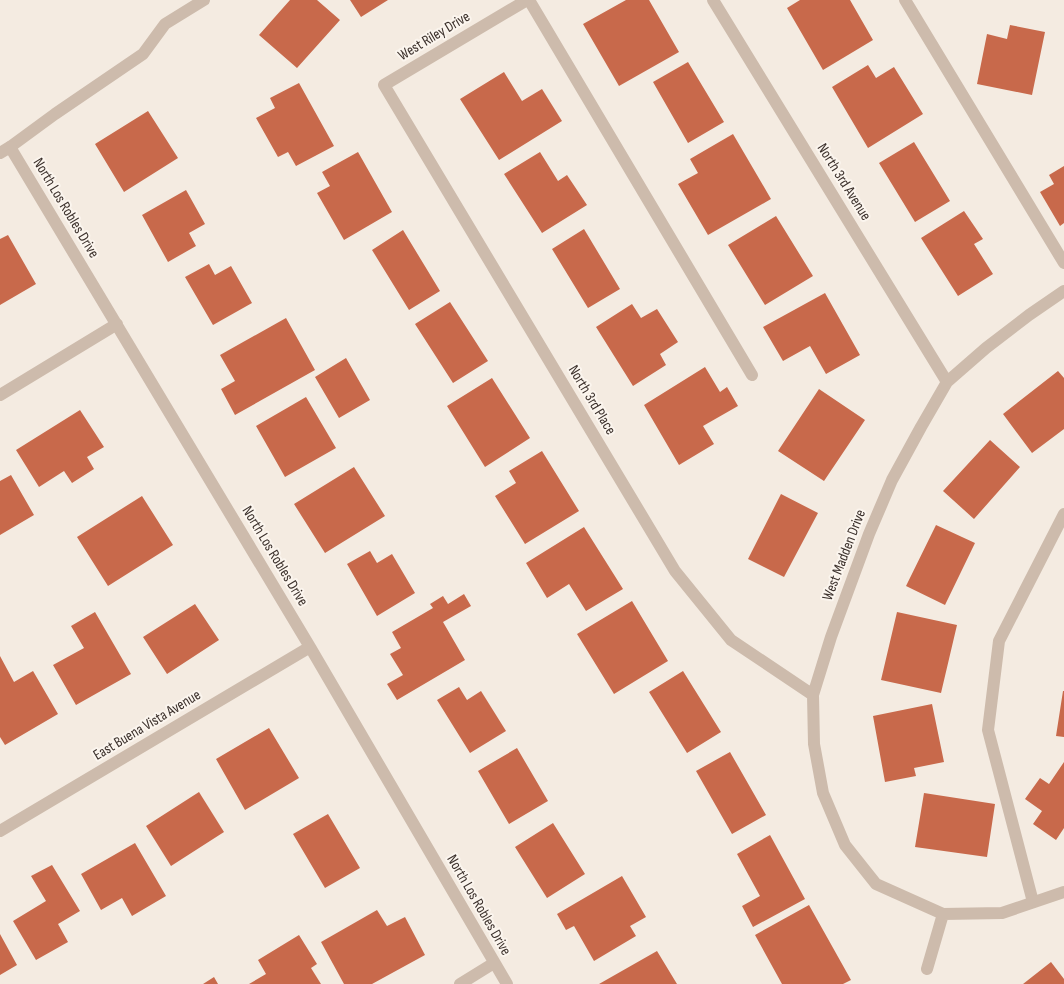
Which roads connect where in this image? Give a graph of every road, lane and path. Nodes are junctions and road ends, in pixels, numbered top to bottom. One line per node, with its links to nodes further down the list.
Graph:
1 (204, 0): 6 (street)
2 (528, 0): 5 (street, West Riley Drive); 10 (street)
3 (713, 0): 11 (street, North 3rd Avenue)
4 (905, 0): 7 (street)
5 (384, 86): 15 (street, North 3rd Place)
6 (5, 150): 9 (street, North Los Robles Drive)
7 (1064, 263)
8 (1064, 291): 11 (street, West Madden Drive)
9 (117, 324): 12 (street); 14 (street, North Los Robles Drive)
10 (752, 374)
11 (948, 382): 15 (street, West Madden Drive)
12 (0, 395)
13 (1064, 514): 18 (street)
14 (310, 647): 16 (street, East Buena Vista Avenue); 20 (street, North Los Robles Drive)
15 (814, 695): 19 (street, West Madden Drive)
16 (0, 831)
17 (1064, 892): 18 (street)
18 (1033, 902): 19 (street)
19 (943, 914): 21 (street)
20 (494, 963): 22 (street); 23 (street, North Los Robles Drive)
21 (927, 969)
22 (460, 984)
23 (507, 984)

